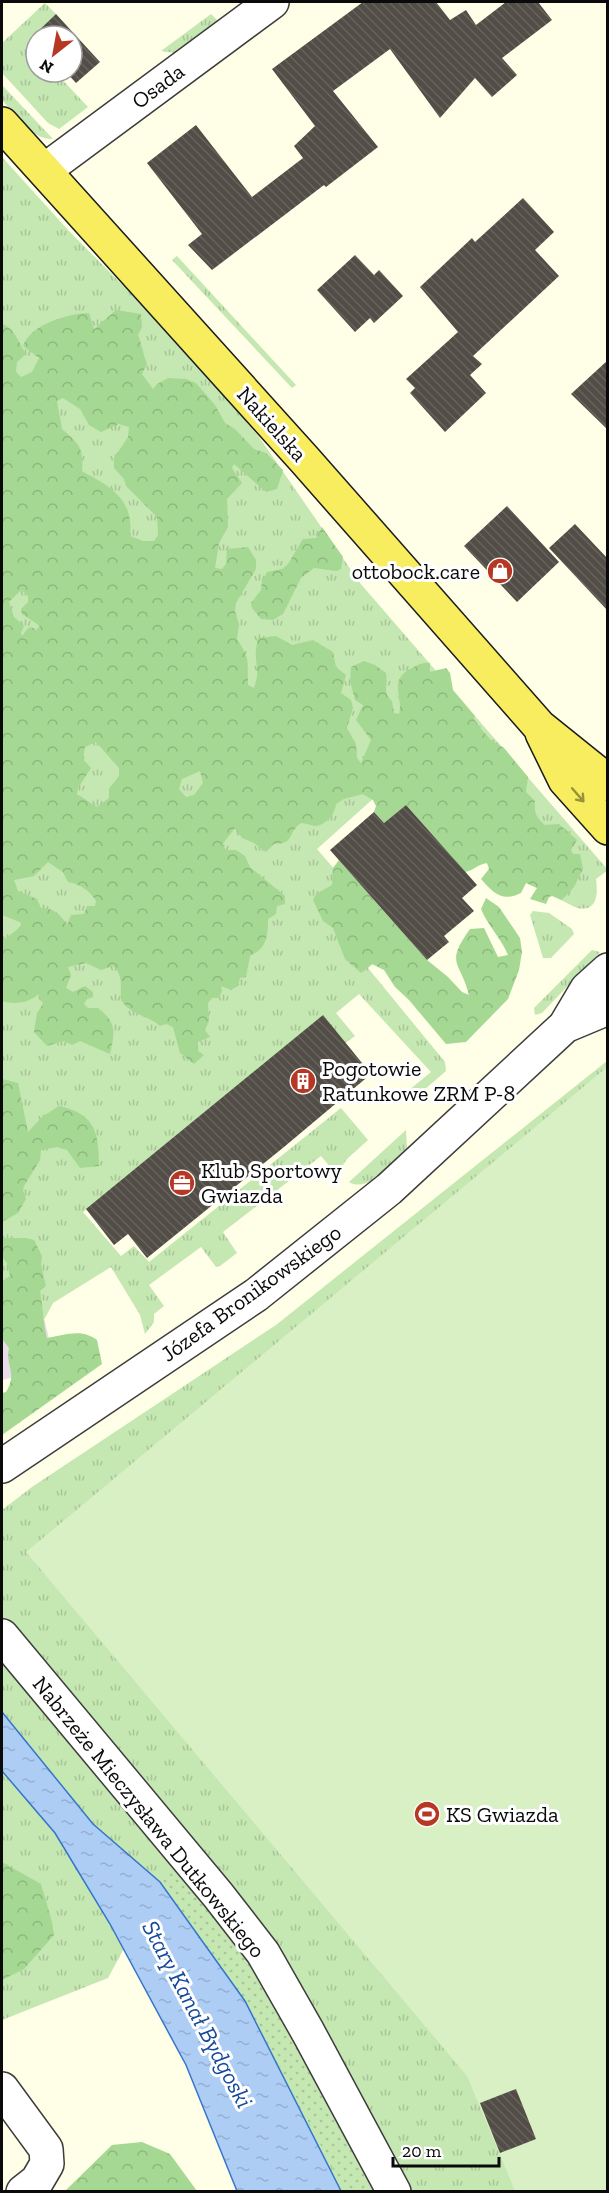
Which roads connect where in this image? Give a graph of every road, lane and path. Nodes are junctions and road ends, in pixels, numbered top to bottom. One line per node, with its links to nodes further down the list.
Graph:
1 (272, 2): 3 (street, Osada)
2 (2, 124): 3 (main road, Nakielska)
3 (45, 170): 4 (main road, Nakielska)
4 (539, 726): 5 (main road, Nakielska); 6 (main road, Nakielska, one-way to 6)
5 (608, 784)
6 (608, 828)
7 (608, 970): 9 (street, Józefa Bronikowskiego)
8 (608, 1008): 9 (street, Józefa Bronikowskiego)
9 (565, 1026): 10 (street, Józefa Bronikowskiego)
10 (2, 1466)
11 (2, 1636): 14 (street, Nabrzeże Mieczysława Dutkowskiego)
12 (2, 2090): 13 (street)
13 (23, 2192)
14 (394, 2192)

